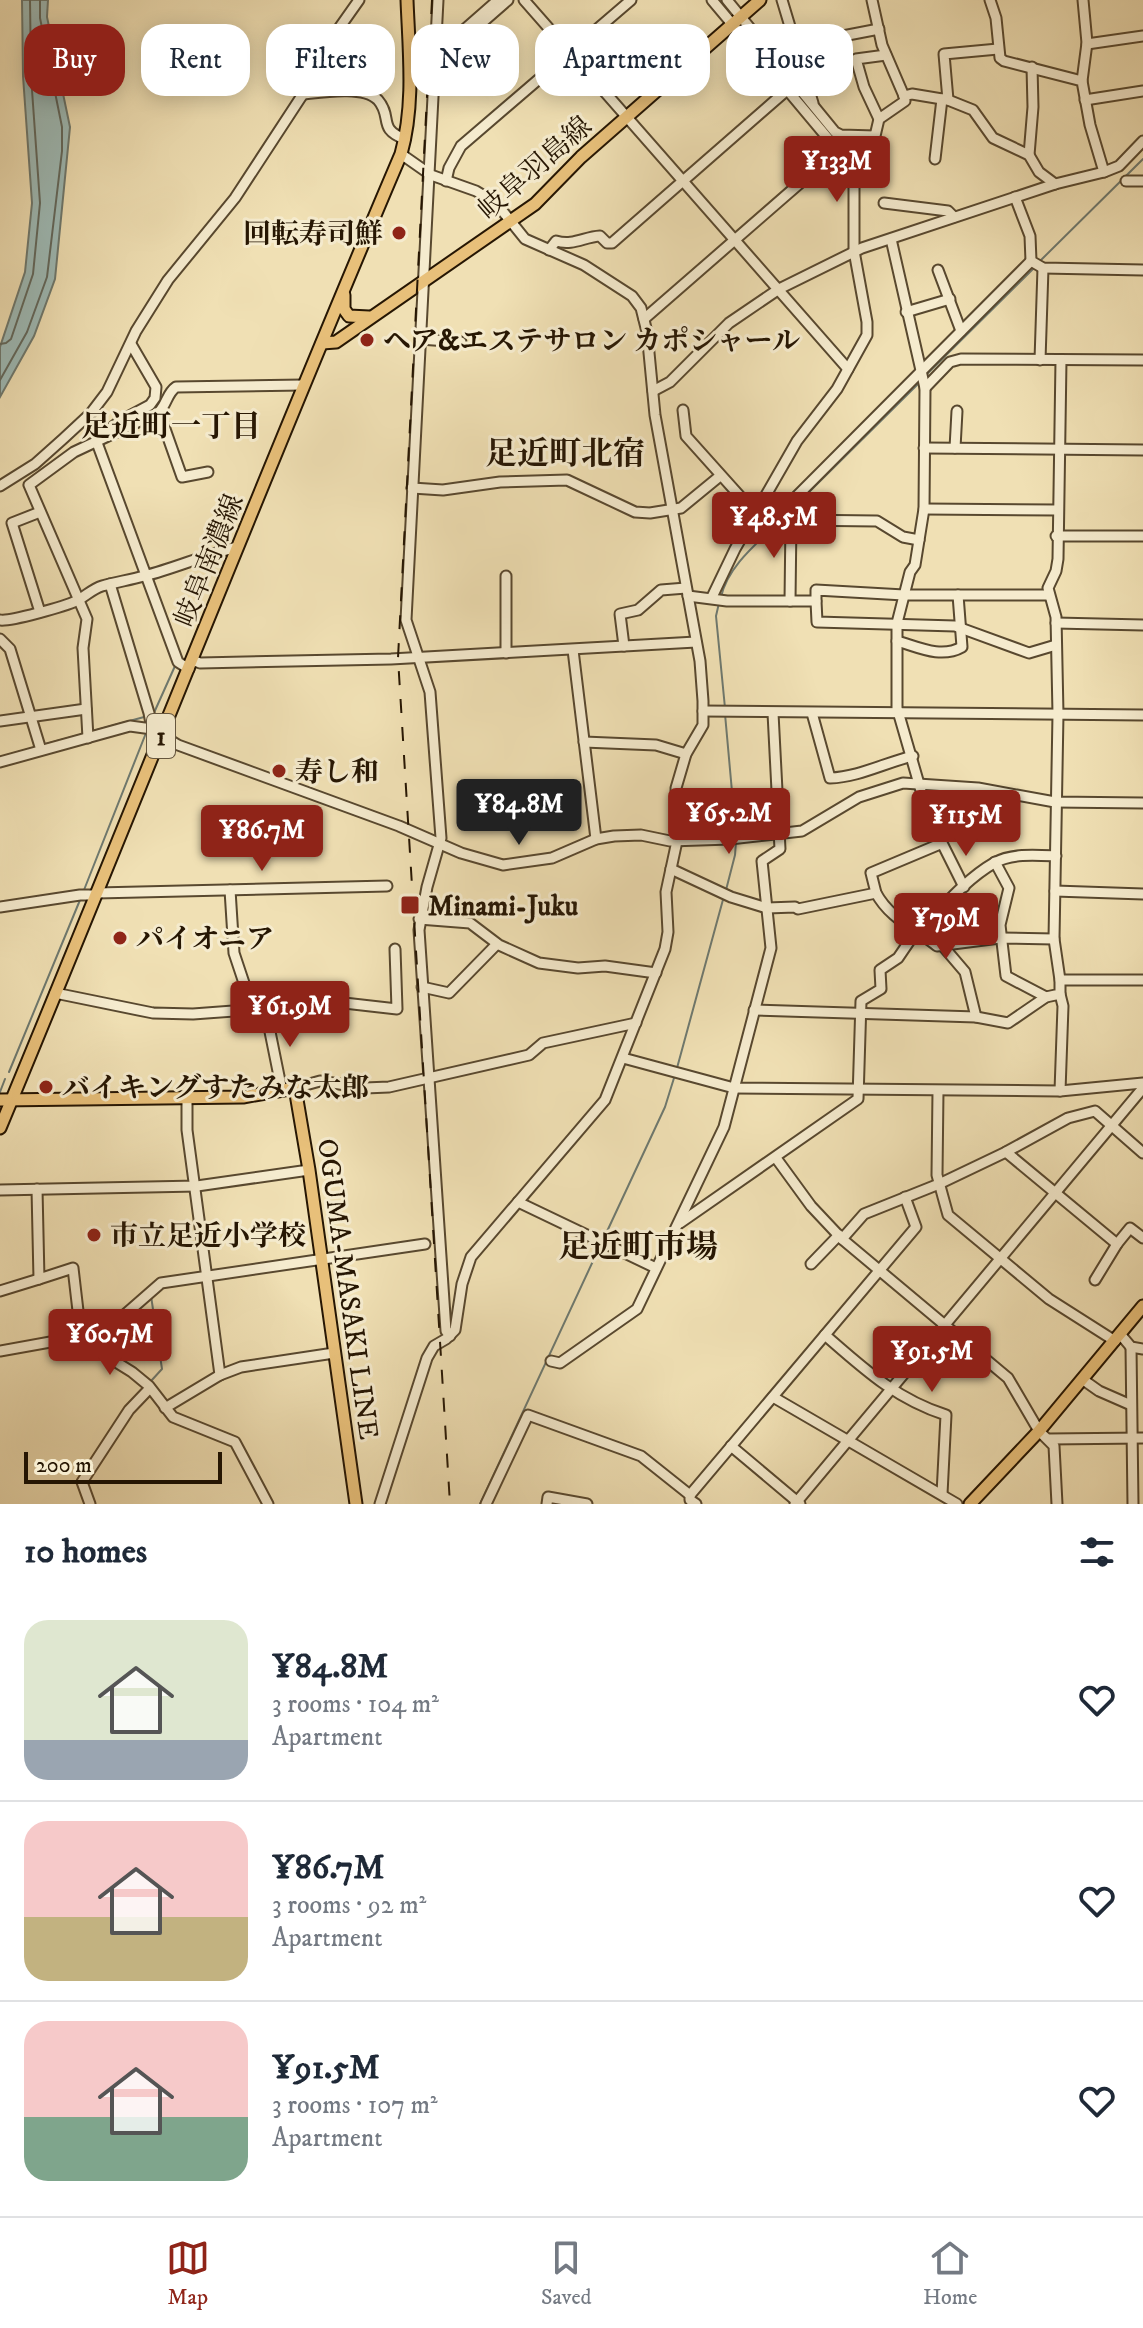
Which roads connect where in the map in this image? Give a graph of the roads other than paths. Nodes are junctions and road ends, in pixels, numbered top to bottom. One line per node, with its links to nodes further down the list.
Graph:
1 (359, 0): 16 (street)
2 (407, 0): 47 (main road, 岐阜南濃線 / 1)
3 (438, 0): 17 (street)
4 (498, 0): 18 (street)
5 (508, 0): 19 (street)
6 (524, 0): 20 (street)
7 (631, 0): 21 (street)
8 (712, 0): 15 (street)
9 (727, 0): 15 (street)
10 (760, 0): 15 (main road, 岐阜羽島線)
11 (782, 0): 23 (street)
12 (872, 0): 24 (street)
13 (990, 0): 28 (street)
14 (1083, 0): 27 (street)
15 (737, 20): 22 (street); 44 (street); 45 (main road, 岐阜羽島線)
16 (342, 24)
17 (437, 24)
18 (471, 24)
19 (480, 24)
20 (545, 24)
21 (604, 24)
22 (740, 24)
23 (789, 24)
24 (879, 29): 25 (street); 29 (street)
25 (853, 34)
26 (1143, 36): 27 (street)
27 (1087, 44): 31 (street)
28 (998, 49): 30 (street); 42 (street)
29 (886, 55): 41 (street); 46 (street)
30 (1032, 67): 31 (street); 51 (street)
31 (1082, 81): 43 (street)
32 (535, 83): 55 (street)
33 (1143, 91): 43 (street)
34 (302, 96): 83 (street)
35 (372, 96): 47 (street)
36 (434, 96): 54 (street)
37 (608, 96): 45 (street)
38 (780, 96): 56 (street)
39 (792, 96): 49 (street)
40 (811, 96): 44 (street)
41 (904, 96): 42 (street); 46 (street)
42 (945, 100): 51 (street); 52 (street)
43 (1085, 100): 53 (street)
44 (815, 110): 46 (street)
45 (626, 117): 56 (street); 63 (main road, 岐阜羽島線)
46 (879, 119)
47 (405, 139): 50 (main road, 岐阜南濃線 / 1)
48 (1143, 141): 53 (street)
49 (838, 150): 65 (street); 67 (street)
50 (401, 154): 54 (street); 72 (main road, 岐阜南濃線 / 1)
51 (1029, 155): 59 (street)
52 (935, 159)
53 (1104, 172): 59 (street)
54 (431, 175): 55 (street); 73 (street)
55 (446, 181): 63 (street)
56 (683, 181): 65 (street); 66 (street)
57 (1126, 181): 58 (street)
58 (1143, 181)
59 (1055, 184): 60 (street)
60 (1015, 197): 62 (street); 68 (street)
61 (884, 203): 62 (street)
62 (954, 217): 64 (street)
63 (512, 222): 66 (street); 73 (main road, 岐阜羽島線)
64 (891, 239): 67 (street); 76 (street)
65 (735, 240): 74 (street); 78 (street)
66 (549, 250): 78 (street)
67 (854, 251): 74 (street); 87 (street)
68 (1031, 261): 69 (street); 79 (street)
69 (1043, 268): 71 (street); 84 (street)
70 (938, 270): 75 (street)
71 (1143, 270)
72 (346, 283): 77 (main road); 82 (main road, 岐阜南濃線 / 1)
73 (423, 283): 77 (main road, 岐阜羽島線); 80 (street)
74 (779, 289): 87 (street); 91 (street)
75 (950, 299): 76 (street); 79 (street)
76 (906, 312): 88 (street)
77 (374, 316): 82 (main road, 岐阜羽島線)
78 (644, 319): 91 (street)
79 (961, 331): 88 (street)
80 (420, 339): 81 (street); 103 (street)
81 (461, 342)
82 (322, 343): 89 (main road, 岐阜南濃線 / 1)
83 (131, 344): 95 (street); 102 (street)
84 (1040, 360): 85 (street); 90 (street)
85 (1061, 360): 86 (street); 98 (street)
86 (1143, 360)
87 (848, 369): 108 (street)
88 (921, 369): 90 (street); 109 (street)
89 (303, 385): 94 (street); 113 (main road, 岐阜南濃線 / 1)
90 (925, 388): 96 (street)
91 (653, 391): 106 (street)
92 (683, 410): 101 (street)
93 (957, 411): 97 (street)
94 (159, 412): 95 (street); 100 (street)
95 (96, 440): 107 (street); 114 (street)
96 (924, 448): 97 (street); 104 (street)
97 (955, 448): 98 (street)
98 (1059, 449): 99 (street); 105 (street)
99 (1143, 450)
100 (208, 472)
101 (720, 476): 106 (street); 108 (street)
102 (0, 486)
103 (412, 488): 106 (street); 138 (street)
104 (924, 509): 105 (street); 112 (street)
105 (1057, 510): 110 (street)
106 (672, 511): 117 (street)
107 (40, 512): 122 (street); 125 (street)
108 (755, 513): 121 (street)
109 (791, 520): 112 (street); 123 (street)
110 (1056, 536): 111 (street); 120 (street)
111 (1143, 536)
112 (919, 540): 118 (street)
113 (238, 547): 114 (street); 139 (main road, 岐阜南濃線 / 1)
114 (145, 576): 116 (street); 139 (street)
115 (506, 576): 137 (street)
116 (110, 584): 122 (street); 149 (street)
117 (687, 592): 121 (street); 133 (street); 135 (street)
118 (904, 595): 119 (street); 124 (street); 127 (street)
119 (958, 595): 120 (street); 130 (street)
120 (1048, 595): 128 (street)
121 (712, 597): 123 (street)
122 (79, 600): 125 (street); 140 (street)
123 (790, 601): 124 (street)
124 (816, 601): 127 (street)
125 (40, 612): 126 (street)
126 (0, 620)
127 (897, 623): 130 (street); 132 (street)
128 (1056, 623): 129 (street); 134 (street)
129 (1143, 625)
130 (962, 627): 132 (street); 134 (street)
131 (0, 639): 147 (street)
132 (897, 641): 144 (street)
133 (696, 642): 135 (street); 141 (street)
134 (1056, 645): 145 (street)
135 (624, 646): 136 (street)
136 (573, 650): 137 (street); 151 (street)
137 (506, 653): 138 (street)
138 (418, 658): 139 (street); 165 (street)
139 (190, 665): 149 (main road, 岐阜南濃線 / 1)
140 (86, 709): 147 (street); 150 (street)
141 (703, 711): 142 (street); 153 (street)
142 (773, 713): 143 (street); 161 (street)
143 (812, 713): 144 (street); 156 (street)
144 (899, 714): 145 (street); 154 (street)
145 (1058, 714): 146 (street); 159 (street)
146 (1143, 715)
147 (32, 717): 148 (street); 152 (street)
148 (0, 721)
149 (153, 724): 150 (street); 165 (street); 174 (main road, 岐阜南濃線 / 1)
150 (88, 738): 152 (street)
151 (584, 742): 153 (street); 162 (street)
152 (41, 750): 155 (street)
153 (686, 754): 163 (street)
154 (913, 756): 156 (street); 157 (street)
155 (0, 762)
156 (853, 777): 158 (street)
157 (921, 785): 158 (street); 159 (street); 164 (street)
158 (859, 797): 161 (street)
159 (1055, 802): 160 (street); 166 (street)
160 (1143, 803)
161 (780, 834): 163 (street); 177 (street)
162 (596, 839): 163 (street); 165 (street)
163 (677, 841): 168 (street)
164 (940, 844): 170 (street); 173 (street)
165 (440, 845): 178 (street)
166 (1056, 856): 167 (street); 172 (street)
167 (995, 862): 170 (street); 180 (street)
168 (671, 869): 177 (street); 185 (street)
169 (387, 886): 171 (street)
170 (964, 887): 179 (street)
171 (230, 890): 174 (street); 192 (street)
172 (1055, 891): 175 (street); 181 (street)
173 (876, 893): 177 (street); 179 (street)
174 (96, 894): 176 (street); 189 (main road, 岐阜南濃線 / 1)
175 (1143, 894)
176 (0, 907)
177 (767, 908): 193 (street)
178 (419, 919): 182 (street); 188 (street)
179 (918, 930): 183 (street); 195 (street)
180 (1000, 938): 181 (street); 183 (street); 191 (street)
181 (1054, 939): 186 (street)
182 (497, 944): 185 (street); 188 (street)
183 (942, 945): 196 (street)
184 (395, 949): 194 (street)
185 (656, 973): 197 (street)
186 (1060, 980): 187 (street); 190 (street)
187 (1143, 980)
188 (422, 987): 199 (street)
189 (55, 993): 192 (street); 208 (main road, 岐阜南濃線 / 1)
190 (1060, 994): 191 (street); 206 (street)
191 (1046, 997): 196 (street)
192 (253, 1010): 194 (street)
193 (754, 1010): 195 (street); 202 (street)
194 (266, 1012): 204 (street)
195 (860, 1012): 196 (street); 203 (street)
196 (976, 1017)
197 (636, 1023): 198 (street); 199 (street)
198 (623, 1058): 202 (street); 221 (street)
199 (428, 1078): 201 (street); 239 (street)
200 (1143, 1085): 206 (street); 209 (street)
201 (295, 1088): 204 (main road); 214 (main road, OGUMA-MASAKI LINE)
202 (734, 1088): 203 (street); 222 (street)
203 (860, 1090): 205 (street); 213 (street)
204 (282, 1091): 207 (main road)
205 (938, 1091): 206 (street); 215 (street)
206 (1060, 1091)
207 (187, 1098): 208 (main road); 216 (street)
208 (6, 1100): 210 (main road, 岐阜南濃線 / 1)
209 (1110, 1124): 211 (street); 212 (street); 219 (street)
210 (0, 1128)
211 (1006, 1152): 215 (street); 219 (street)
212 (1143, 1153)
213 (776, 1158): 222 (street); 223 (street)
214 (309, 1170): 216 (street); 227 (main road, OGUMA-MASAKI LINE)
215 (939, 1184): 220 (street); 228 (street)
216 (194, 1186): 217 (street); 232 (street)
217 (37, 1189): 218 (street); 233 (street)
218 (0, 1190)
219 (1055, 1192): 226 (street); 228 (street)
220 (905, 1197): 223 (street); 231 (street)
221 (518, 1202): 230 (street); 239 (street)
222 (677, 1225): 230 (street)
223 (840, 1237): 229 (street); 231 (street)
224 (1143, 1238): 226 (street)
225 (425, 1244): 227 (street)
226 (1117, 1244): 234 (street)
227 (321, 1259): 232 (street); 246 (main road, OGUMA-MASAKI LINE)
228 (1001, 1259): 237 (street); 240 (street)
229 (811, 1264)
230 (656, 1268): 247 (street)
231 (879, 1271): 237 (street); 238 (street)
232 (206, 1275): 242 (street); 248 (street)
233 (39, 1279): 235 (street); 241 (street)
234 (1095, 1280)
235 (0, 1291)
236 (1143, 1306): 240 (main road)
237 (945, 1325): 251 (street); 255 (street)
238 (825, 1335): 251 (street); 252 (street)
239 (450, 1336): 266 (street)
240 (1118, 1338): 243 (street); 249 (main road)
241 (75, 1339): 242 (street); 245 (street)
242 (89, 1346): 250 (street)
243 (1131, 1347): 244 (street); 253 (street)
244 (1143, 1349)
245 (0, 1351)
246 (334, 1353): 248 (street); 265 (main road, OGUMA-MASAKI LINE)
247 (551, 1361)
248 (220, 1375): 254 (street)
249 (1082, 1379): 253 (street); 255 (main road)
250 (150, 1388): 254 (street); 263 (street)
251 (891, 1391): 258 (street); 260 (street)
252 (773, 1397): 258 (street); 259 (street)
253 (1131, 1405): 256 (street)
254 (165, 1408): 264 (street)
255 (1044, 1435): 256 (street); 271 (main road); 272 (street)
256 (1131, 1438): 257 (street); 273 (street)
257 (1143, 1438)
258 (850, 1441): 260 (street); 262 (street)
259 (731, 1446): 261 (street); 262 (street)
260 (942, 1494): 270 (street)
261 (691, 1501): 267 (street)
262 (797, 1503)
263 (90, 1504)
264 (268, 1504)
265 (356, 1504)
266 (380, 1504)
267 (486, 1504)
268 (547, 1504): 269 (street)
269 (587, 1504)
270 (957, 1504)
271 (970, 1504)
272 (1057, 1504)
273 (1133, 1504)

